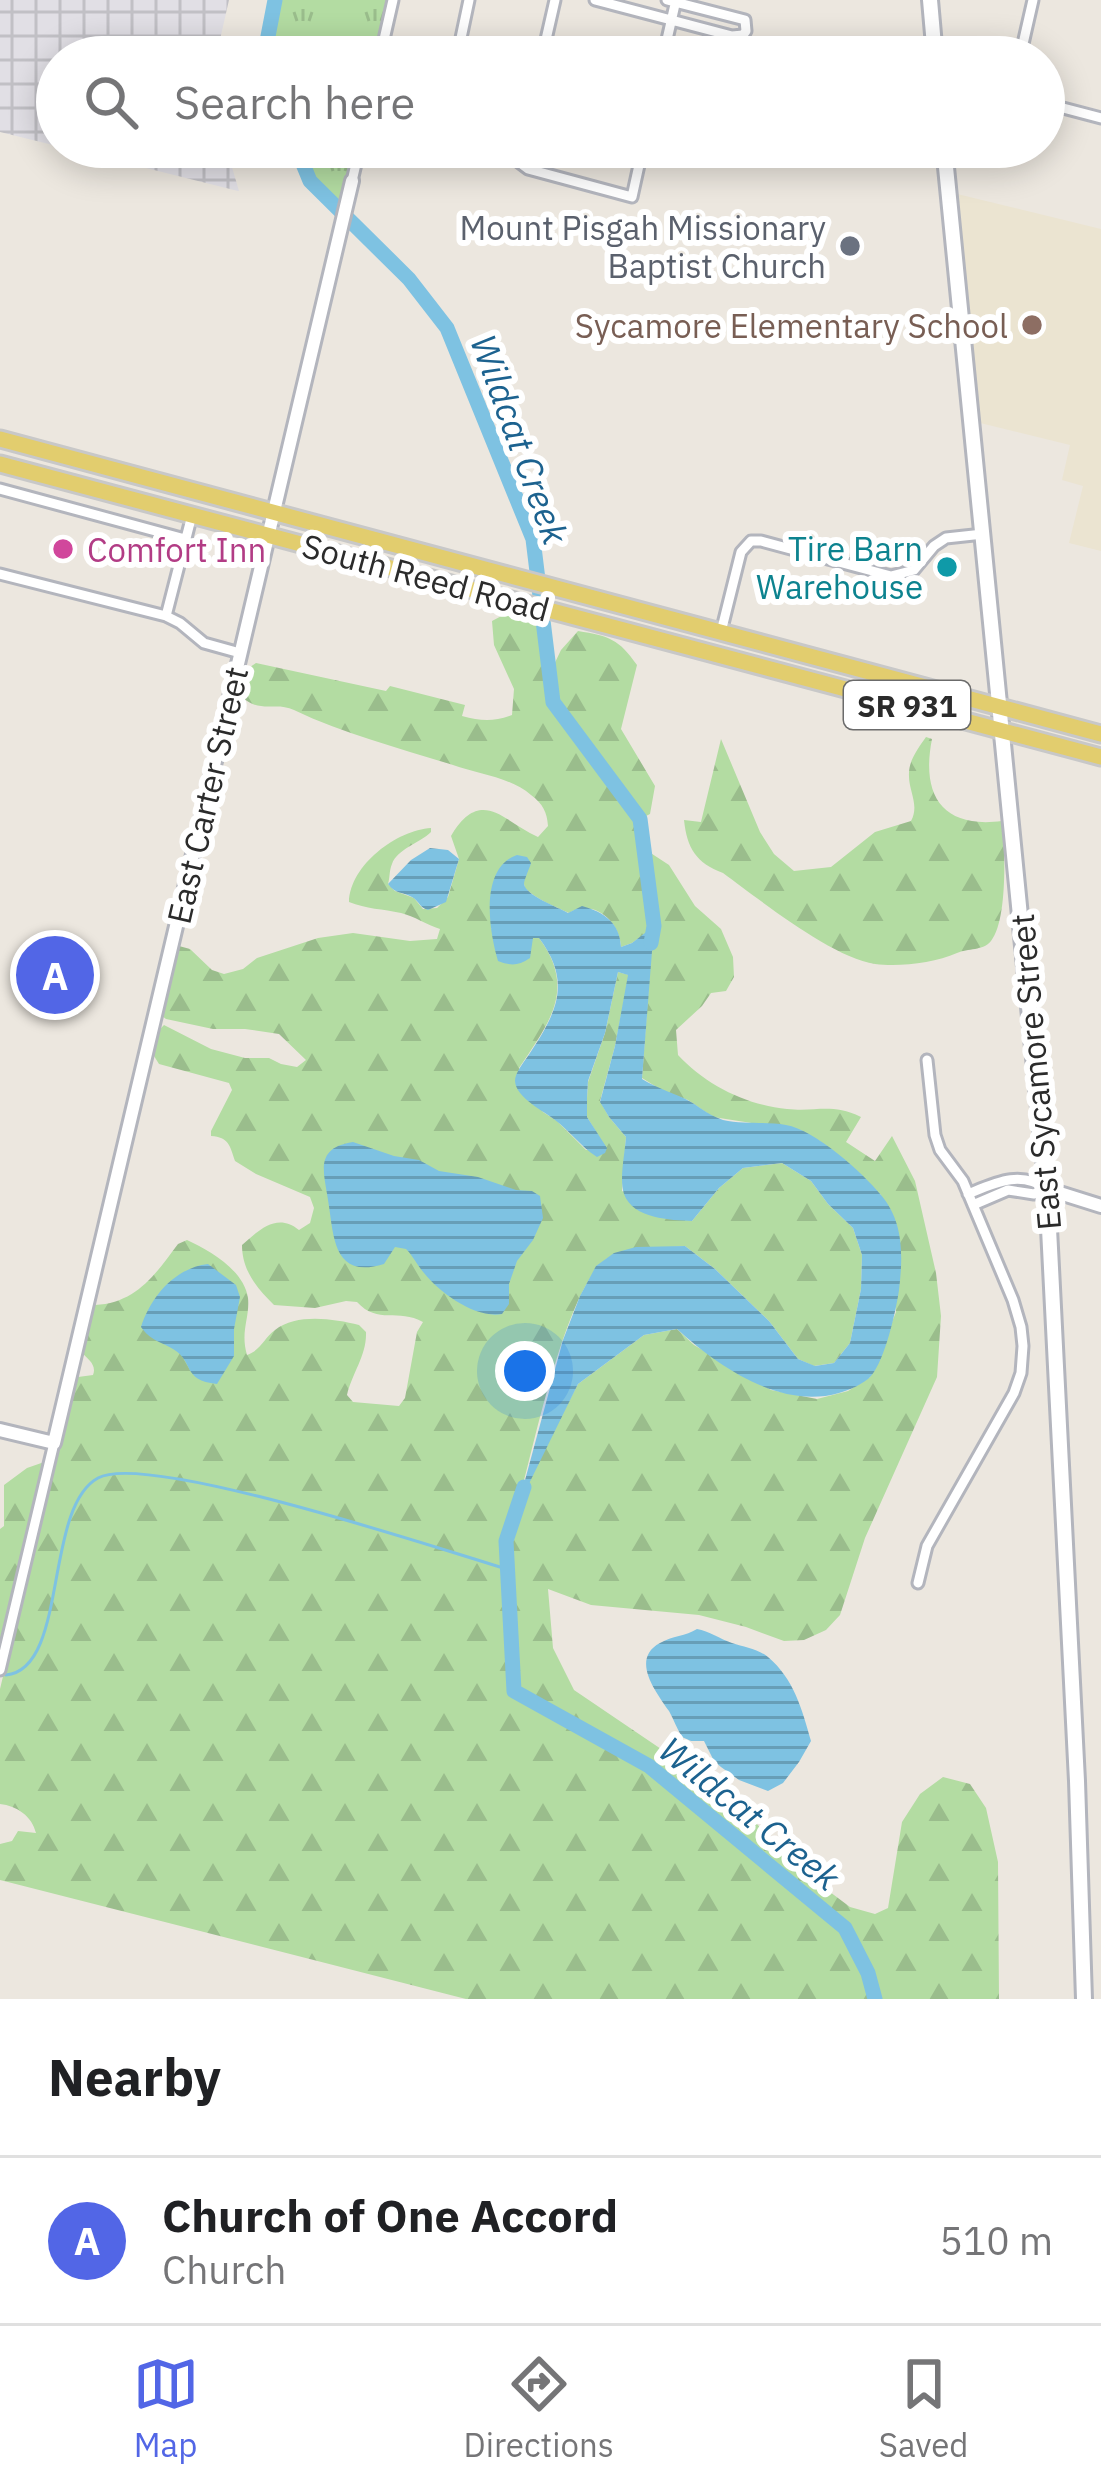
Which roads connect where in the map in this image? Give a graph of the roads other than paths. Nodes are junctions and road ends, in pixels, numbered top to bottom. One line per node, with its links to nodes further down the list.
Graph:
1 (394, 0): 9 (street)
2 (469, 0): 10 (street)
3 (555, 0): 11 (street)
4 (595, 0): 8 (street)
5 (930, 0): 13 (main road)
6 (1033, 0): 14 (street)
7 (673, 1): 8 (street); 8 (street)
8 (672, 20): 12 (street)
9 (385, 36)
10 (461, 36)
11 (547, 36)
12 (668, 36)
13 (933, 36)
14 (1025, 36)
15 (1065, 109): 16 (street)
16 (1101, 118)
17 (355, 168): 21 (street, East Carter Street)
18 (526, 168): 19 (street)
19 (638, 168)
20 (946, 168): 27 (main road, East Sycamore Street)
21 (352, 181): 25 (street, East Carter Street)
22 (0, 440): 25 (main road, South Reed Road / SR 931)
23 (0, 464): 26 (main road, South Reed Road / SR 931)
24 (0, 489): 29 (street)
25 (272, 512): 28 (street, East Carter Street); 32 (main road, South Reed Road / SR 931)
26 (192, 515): 28 (main road, South Reed Road / SR 931); 29 (street)
27 (983, 534): 32 (street); 34 (main road, East Sycamore Street)
28 (266, 535): 33 (street, East Carter Street); 35 (main road, South Reed Road / SR 931)
29 (185, 539): 31 (street)
30 (0, 574): 31 (street)
31 (166, 616): 33 (street)
32 (721, 632): 34 (main road, SR 931)
33 (240, 652): 43 (street, East Carter Street)
34 (1001, 708): 35 (main road, East Sycamore Street); 36 (main road, SR 931)
35 (1004, 731): 37 (main road, SR 931); 39 (main road, East Sycamore Street)
36 (1101, 734)
37 (1101, 758)
38 (927, 1060): 40 (street)
39 (1047, 1189): 40 (street); 41 (street); 46 (main road, East Sycamore Street)
40 (970, 1199): 44 (street)
41 (1101, 1206)
42 (0, 1430): 43 (street)
43 (54, 1443): 45 (street)
44 (918, 1583)
45 (0, 1670)
46 (1084, 1999)

